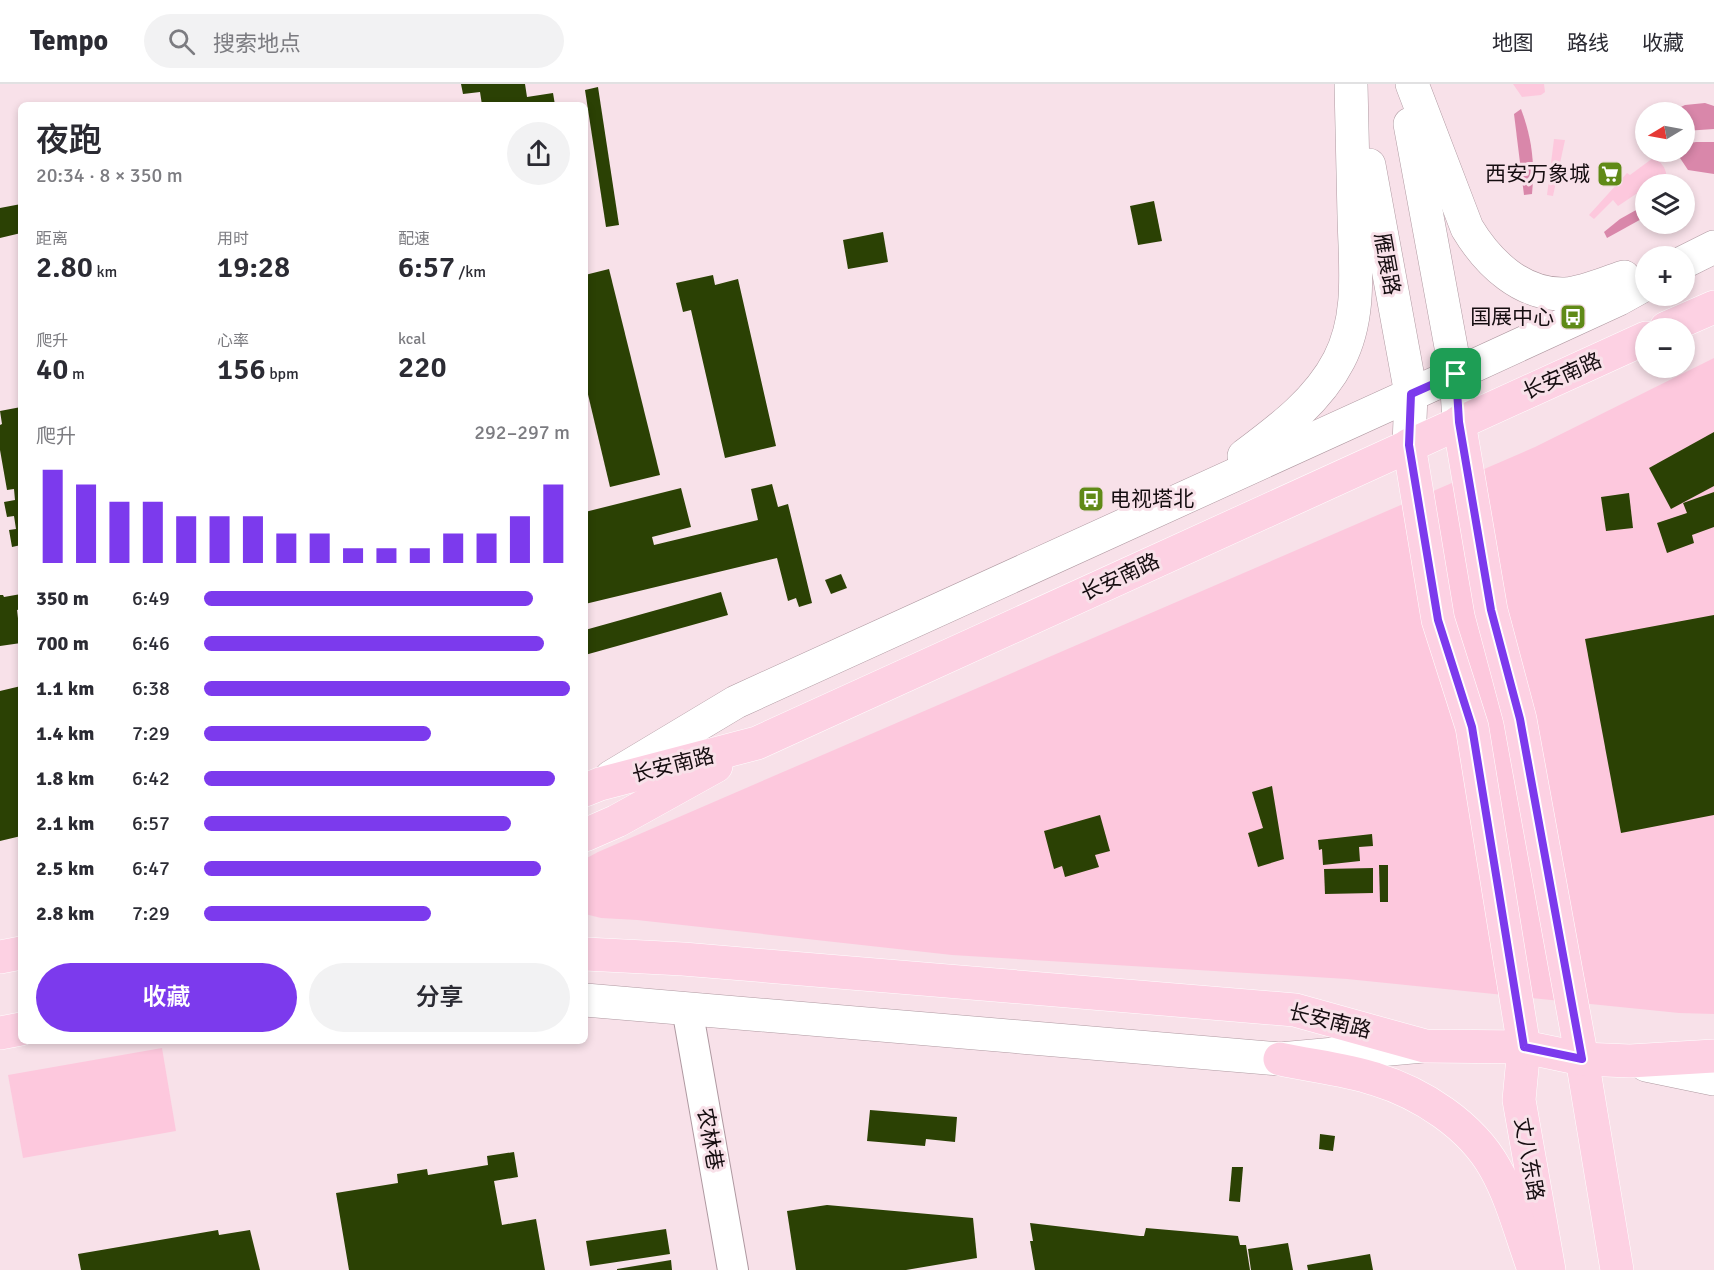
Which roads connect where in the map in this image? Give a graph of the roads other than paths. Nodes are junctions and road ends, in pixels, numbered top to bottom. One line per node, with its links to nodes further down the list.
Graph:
1 (1353, 84): 10 (main road, 雁展路); 13 (main road)
2 (1401, 84): 9 (main road)
3 (1412, 84): 4 (main road)
4 (1635, 274)
5 (1635, 290): 9 (main road)
6 (1714, 307): 7 (main road)
7 (1689, 318)
8 (1635, 343): 11 (main road, 长安南路)
9 (1456, 374): 10 (main road); 11 (main road)
10 (1411, 394): 12 (main road, 雁展路); 13 (main road)
11 (1459, 422): 12 (main road, 长安南路); 30 (main road)
12 (1409, 445): 14 (main road, 长安南路); 27 (main road, 丈八东路)
13 (1198, 492): 15 (main road)
14 (757, 743): 15 (main road, 长安南路); 16 (main road)
15 (591, 788)
16 (588, 834)
17 (588, 943): 20 (main road)
18 (18, 954): 21 (main road)
19 (588, 954): 20 (main road, 长安南路)
20 (631, 956): 26 (main road, 长安南路)
21 (0, 957)
22 (588, 1000): 23 (main road)
23 (687, 1008): 29 (main road); 33 (street, 农林巷)
24 (18, 1030): 25 (main road)
25 (0, 1033)
26 (1425, 1046): 27 (main road, 长安南路); 29 (main road)
27 (1524, 1047): 30 (main road, 长安南路); 35 (main road, 丈八东路)
28 (1714, 1056): 31 (main road, 长安南路)
29 (1280, 1059): 34 (main road)
30 (1582, 1059): 31 (main road, 长安南路); 36 (main road)
31 (1630, 1061): 32 (main road)
32 (1714, 1079)
33 (733, 1270)
34 (1534, 1270)
35 (1549, 1270)
36 (1617, 1270)

